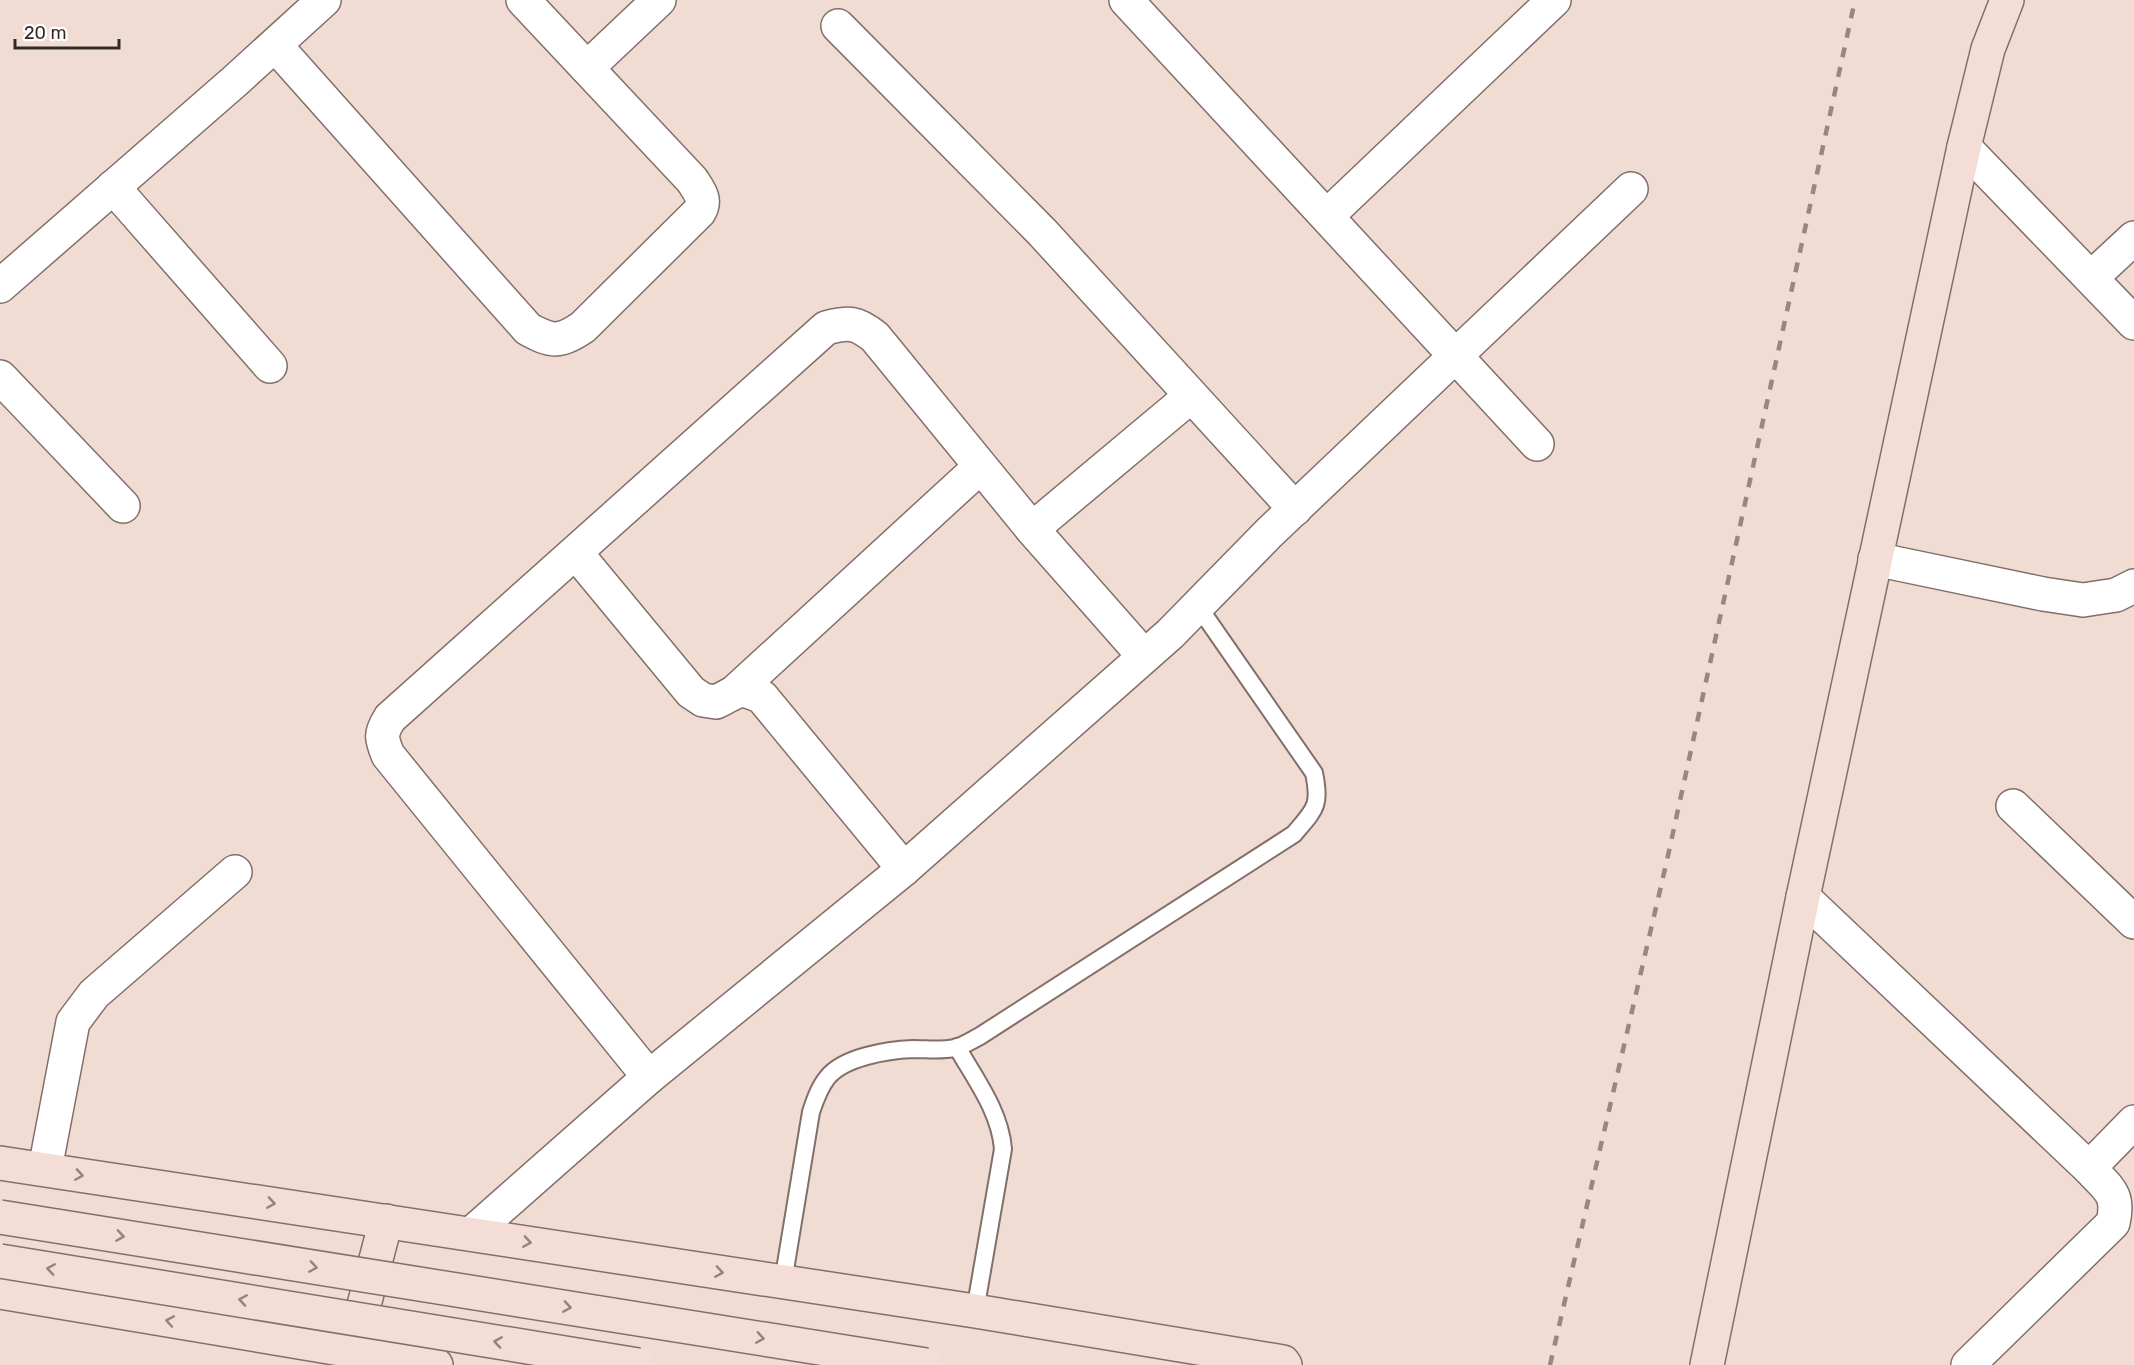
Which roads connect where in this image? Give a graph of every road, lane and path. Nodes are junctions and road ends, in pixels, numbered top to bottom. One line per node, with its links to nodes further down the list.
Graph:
1 (523, 0): 9 (street)
2 (659, 0): 9 (street)
3 (1126, 0): 13 (street)
4 (1554, 0): 13 (street)
5 (2007, 0): 10 (street)
6 (309, 5): 8 (street)
7 (838, 26): 21 (street)
8 (275, 45): 9 (street); 11 (street)
9 (587, 68)
10 (1964, 147): 15 (street); 28 (street)
11 (113, 187): 16 (street); 19 (street)
12 (1631, 189): 18 (street)
13 (1327, 216): 18 (street)
14 (2134, 238): 15 (street)
15 (2091, 278): 17 (street)
16 (0, 286)
17 (2134, 323)
18 (1455, 355): 22 (street); 25 (street)
19 (270, 366)
20 (0, 377): 24 (street)
21 (1191, 396): 25 (street); 26 (street)
22 (1537, 444)
23 (980, 467): 26 (street); 27 (street); 32 (street)
24 (123, 506)
25 (1295, 509): 30 (street)
26 (1032, 529): 31 (street)
27 (576, 553): 32 (street); 39 (street)
28 (1875, 559): 29 (street); 36 (street)
29 (2134, 586)
30 (1198, 606): 31 (street); 38 (lane)
31 (1144, 656): 34 (street)
32 (736, 690): 34 (street)
33 (2013, 806): 37 (street)
34 (904, 869): 39 (street)
35 (235, 872): 43 (street)
36 (1803, 897): 42 (street); 56 (street)
37 (2134, 922)
38 (957, 1047): 48 (lane); 50 (lane)
39 (649, 1077): 46 (street)
40 (2134, 1122): 42 (street)
41 (0, 1163): 43 (street)
42 (2089, 1168): 57 (street)
43 (45, 1169): 45 (street, one-way to 45)
44 (0, 1217): 54 (street, one-way to 54, bridge)
45 (386, 1221): 46 (street); 51 (street)
46 (471, 1234): 48 (street, one-way to 48)
47 (0, 1261): 53 (street, one-way to 47, bridge)
48 (783, 1282): 50 (street)
49 (0, 1292): 51 (street, one-way to 49)
50 (975, 1311): 55 (street)
51 (342, 1358): 52 (street)
52 (436, 1365)
53 (638, 1365)
54 (926, 1365)
55 (1285, 1365)
56 (1707, 1365)
57 (1968, 1365)

